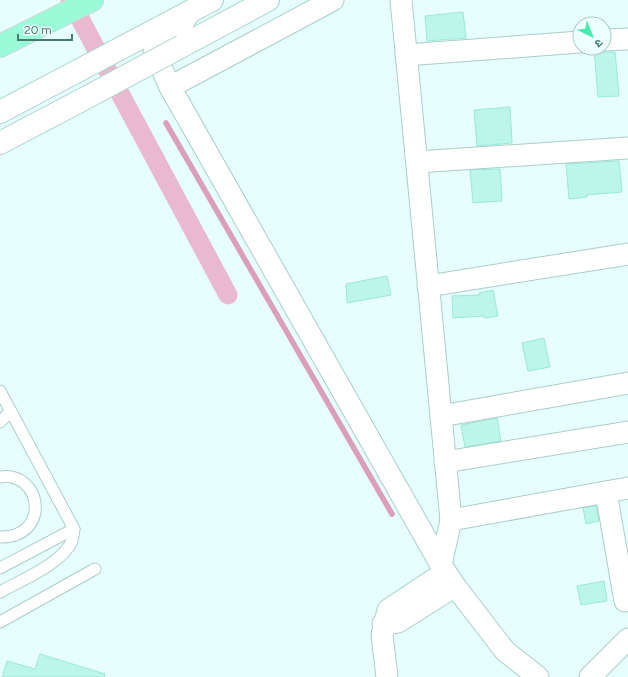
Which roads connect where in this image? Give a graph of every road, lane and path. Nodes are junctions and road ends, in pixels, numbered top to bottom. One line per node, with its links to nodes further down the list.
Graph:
1 (92, 0): 10 (highway)
2 (212, 0): 6 (main road)
3 (268, 0): 14 (main road, bridge)
4 (333, 0): 12 (street)
5 (401, 0): 11 (street)
6 (190, 12): 12 (street); 13 (main road)
7 (628, 38): 8 (street)
8 (612, 39)
9 (572, 43): 11 (street)
10 (0, 46)
11 (406, 55): 16 (street)
12 (170, 87): 34 (street)
13 (0, 112)
14 (0, 143)
15 (628, 148): 16 (street)
16 (417, 162): 18 (street)
17 (628, 254): 18 (street)
18 (428, 286): 22 (street)
19 (628, 384): 22 (street)
20 (0, 390): 21 (lane)
21 (11, 411): 23 (lane); 30 (lane)
22 (441, 416): 25 (street)
23 (0, 422)
24 (628, 432): 25 (street)
25 (445, 462): 29 (street)
26 (0, 477): 31 (lane)
27 (628, 488): 28 (street)
28 (606, 492): 29 (street); 36 (street)
29 (451, 520): 34 (street)
30 (74, 529): 32 (lane); 35 (lane)
31 (0, 537)
32 (0, 568)
33 (95, 569): 37 (lane)
34 (444, 579): 39 (street); 40 (street)
35 (0, 592)
36 (625, 601)
37 (0, 622)
38 (628, 639): 41 (street)
39 (387, 677)
40 (538, 677)
41 (590, 677)

